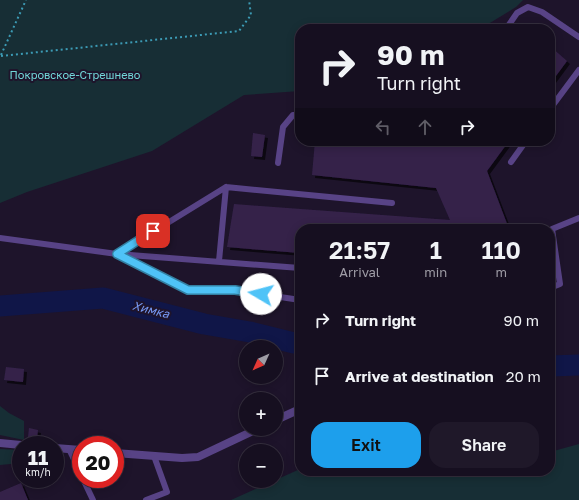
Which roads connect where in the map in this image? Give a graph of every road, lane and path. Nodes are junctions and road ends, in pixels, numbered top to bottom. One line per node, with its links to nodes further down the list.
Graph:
1 (26, 0): 5 (path)
2 (249, 0): 5 (path)
3 (509, 24): 4 (lane)
4 (579, 37)
5 (1, 56)
6 (579, 70): 7 (lane)
7 (555, 102)
8 (295, 115): 11 (lane)
9 (522, 146): 10 (lane)
10 (511, 162)
11 (278, 164)
12 (226, 187): 13 (lane); 18 (lane); 19 (lane)
13 (392, 203)
14 (579, 218): 15 (lane)
15 (555, 228)
16 (0, 238): 18 (lane)
17 (555, 250): 21 (lane)
18 (117, 254): 19 (lane); 22 (lane)
19 (219, 261): 20 (lane)
20 (295, 268)
21 (555, 286)
22 (295, 299)
23 (295, 411): 24 (street)
24 (283, 417)
25 (242, 436): 33 (street)
26 (0, 443): 27 (street)
27 (12, 444)
28 (64, 449): 29 (street)
29 (69, 449): 30 (street); 32 (lane)
30 (72, 449)
31 (124, 454): 33 (street)
32 (72, 455)
33 (154, 456): 36 (lane)
34 (87, 488): 35 (lane)
35 (93, 500)
36 (146, 500)

